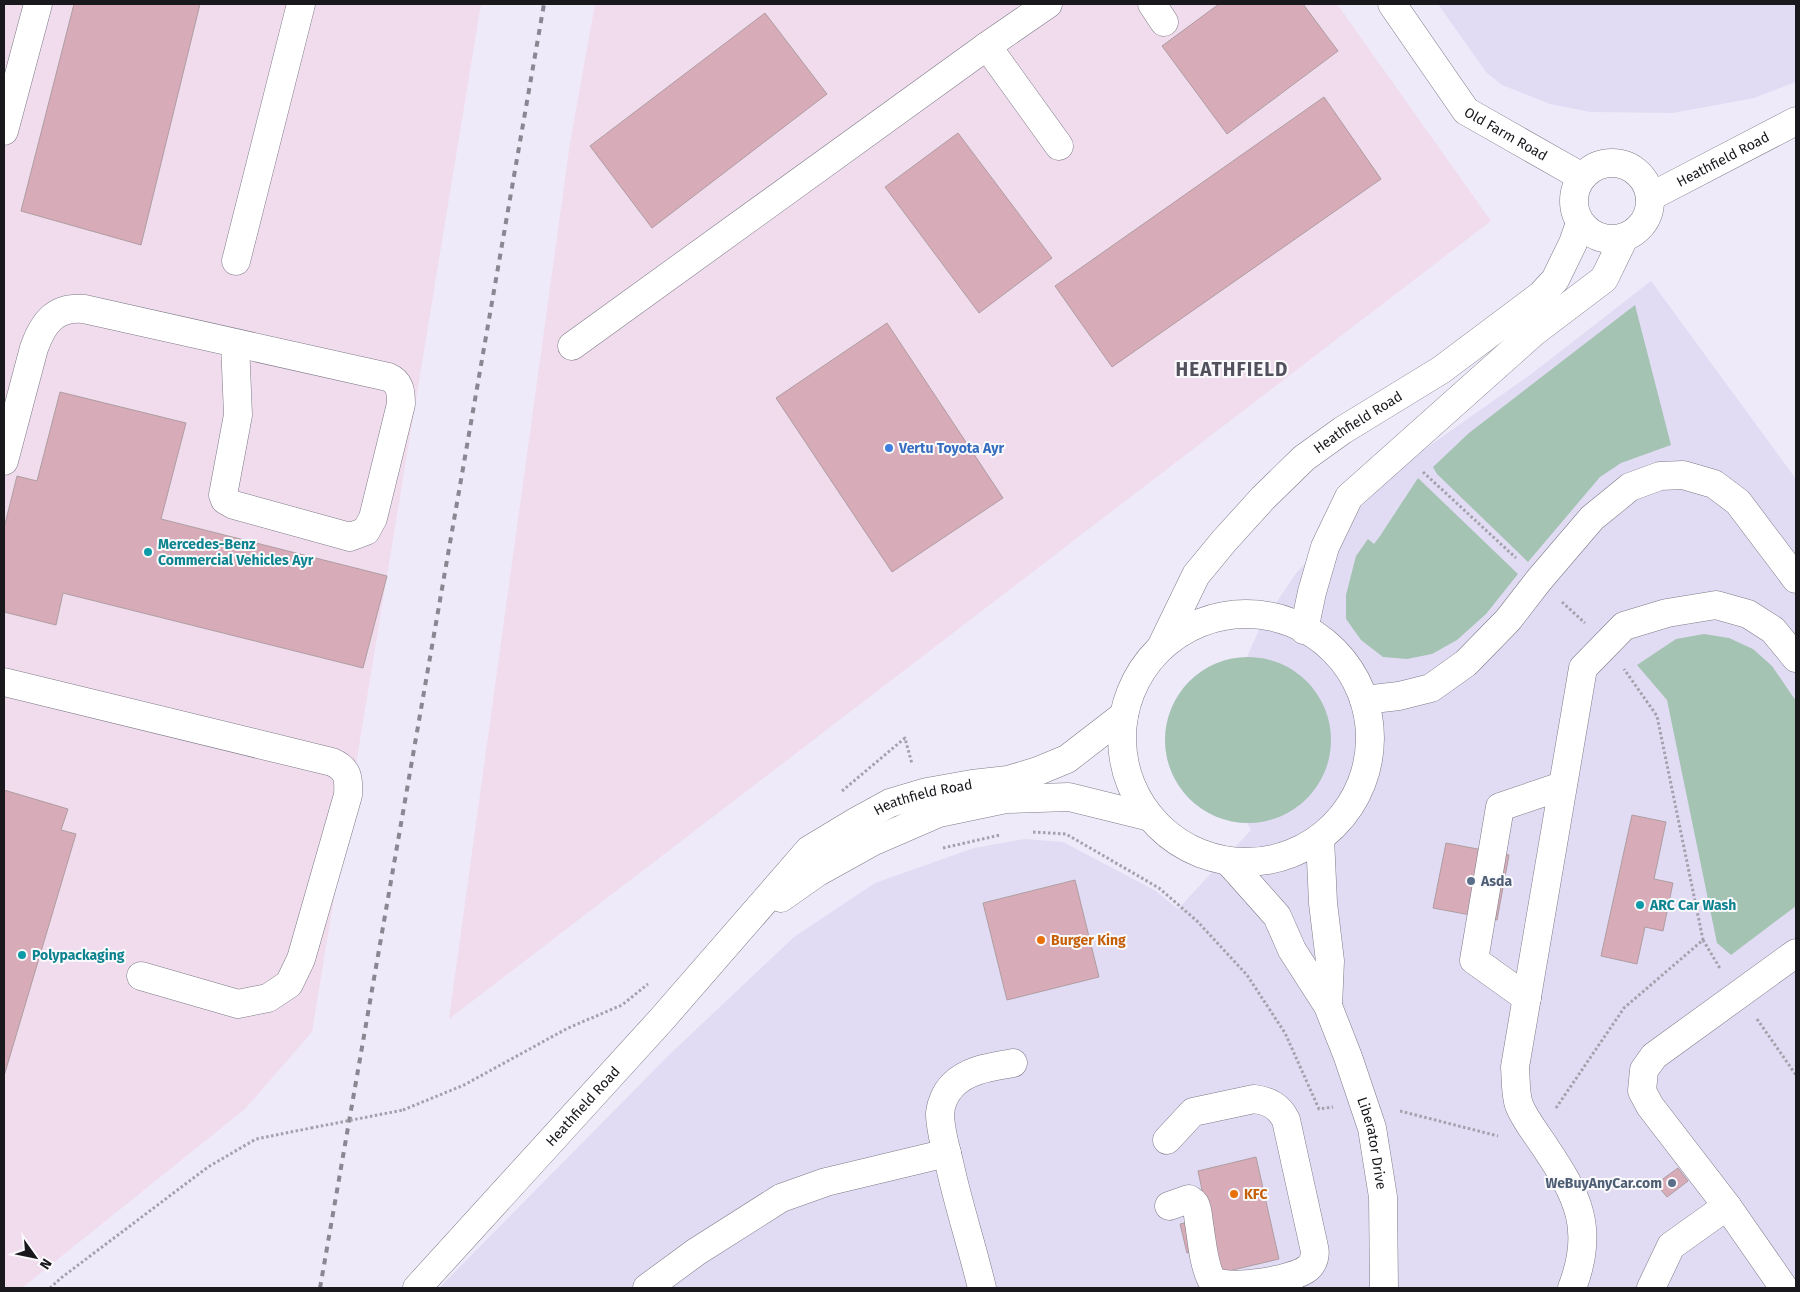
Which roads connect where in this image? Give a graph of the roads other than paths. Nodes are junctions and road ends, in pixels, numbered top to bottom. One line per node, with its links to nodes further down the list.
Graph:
1 (38, 4): 7 (main road)
2 (301, 4): 13 (main road)
3 (1048, 4): 5 (main road)
4 (1392, 4): 9 (main road, Old Farm Road)
5 (987, 46): 8 (main road); 15 (main road)
6 (1796, 121): 10 (main road, Heathfield Road)
7 (4, 132)
8 (1059, 146)
9 (1582, 177): 10 (main road); 11 (main road)
10 (1650, 197): 12 (main road)
11 (1580, 223): 12 (main road); 19 (main road, Heathfield Road)
12 (1624, 238): 18 (main road)
13 (236, 261)
14 (235, 343): 14 (main road); 16 (main road)
15 (572, 346)
16 (4, 461)
17 (1796, 578): 22 (main road)
18 (1304, 630): 19 (main road); 22 (main road)
19 (1160, 648): 23 (main road)
20 (1796, 658): 24 (main road)
21 (4, 682): 30 (main road)
22 (1364, 700): 27 (main road)
23 (1124, 715): 25 (main road, Heathfield Road); 26 (main road)
24 (1562, 786): 31 (main road); 31 (main road)
25 (924, 805): 26 (main road, Heathfield Road); 38 (main road, Heathfield Road)
26 (1150, 817): 28 (main road)
27 (1320, 838): 28 (main road); 32 (main road, Liberator Drive)
28 (1228, 861): 32 (main road, Liberator Drive)
29 (1796, 953): 37 (main road)
30 (141, 976)
31 (1527, 998): 42 (main road)
32 (1328, 1006): 41 (main road, Liberator Drive)
33 (1013, 1063): 35 (main road)
34 (1166, 1140): 36 (main road)
35 (947, 1153): 39 (main road); 40 (main road)
36 (1169, 1206)
37 (1727, 1206): 43 (main road); 44 (main road)
38 (416, 1288)
39 (647, 1288)
40 (982, 1288)
41 (1384, 1288)
42 (1572, 1288)
43 (1651, 1288)
44 (1784, 1288)

